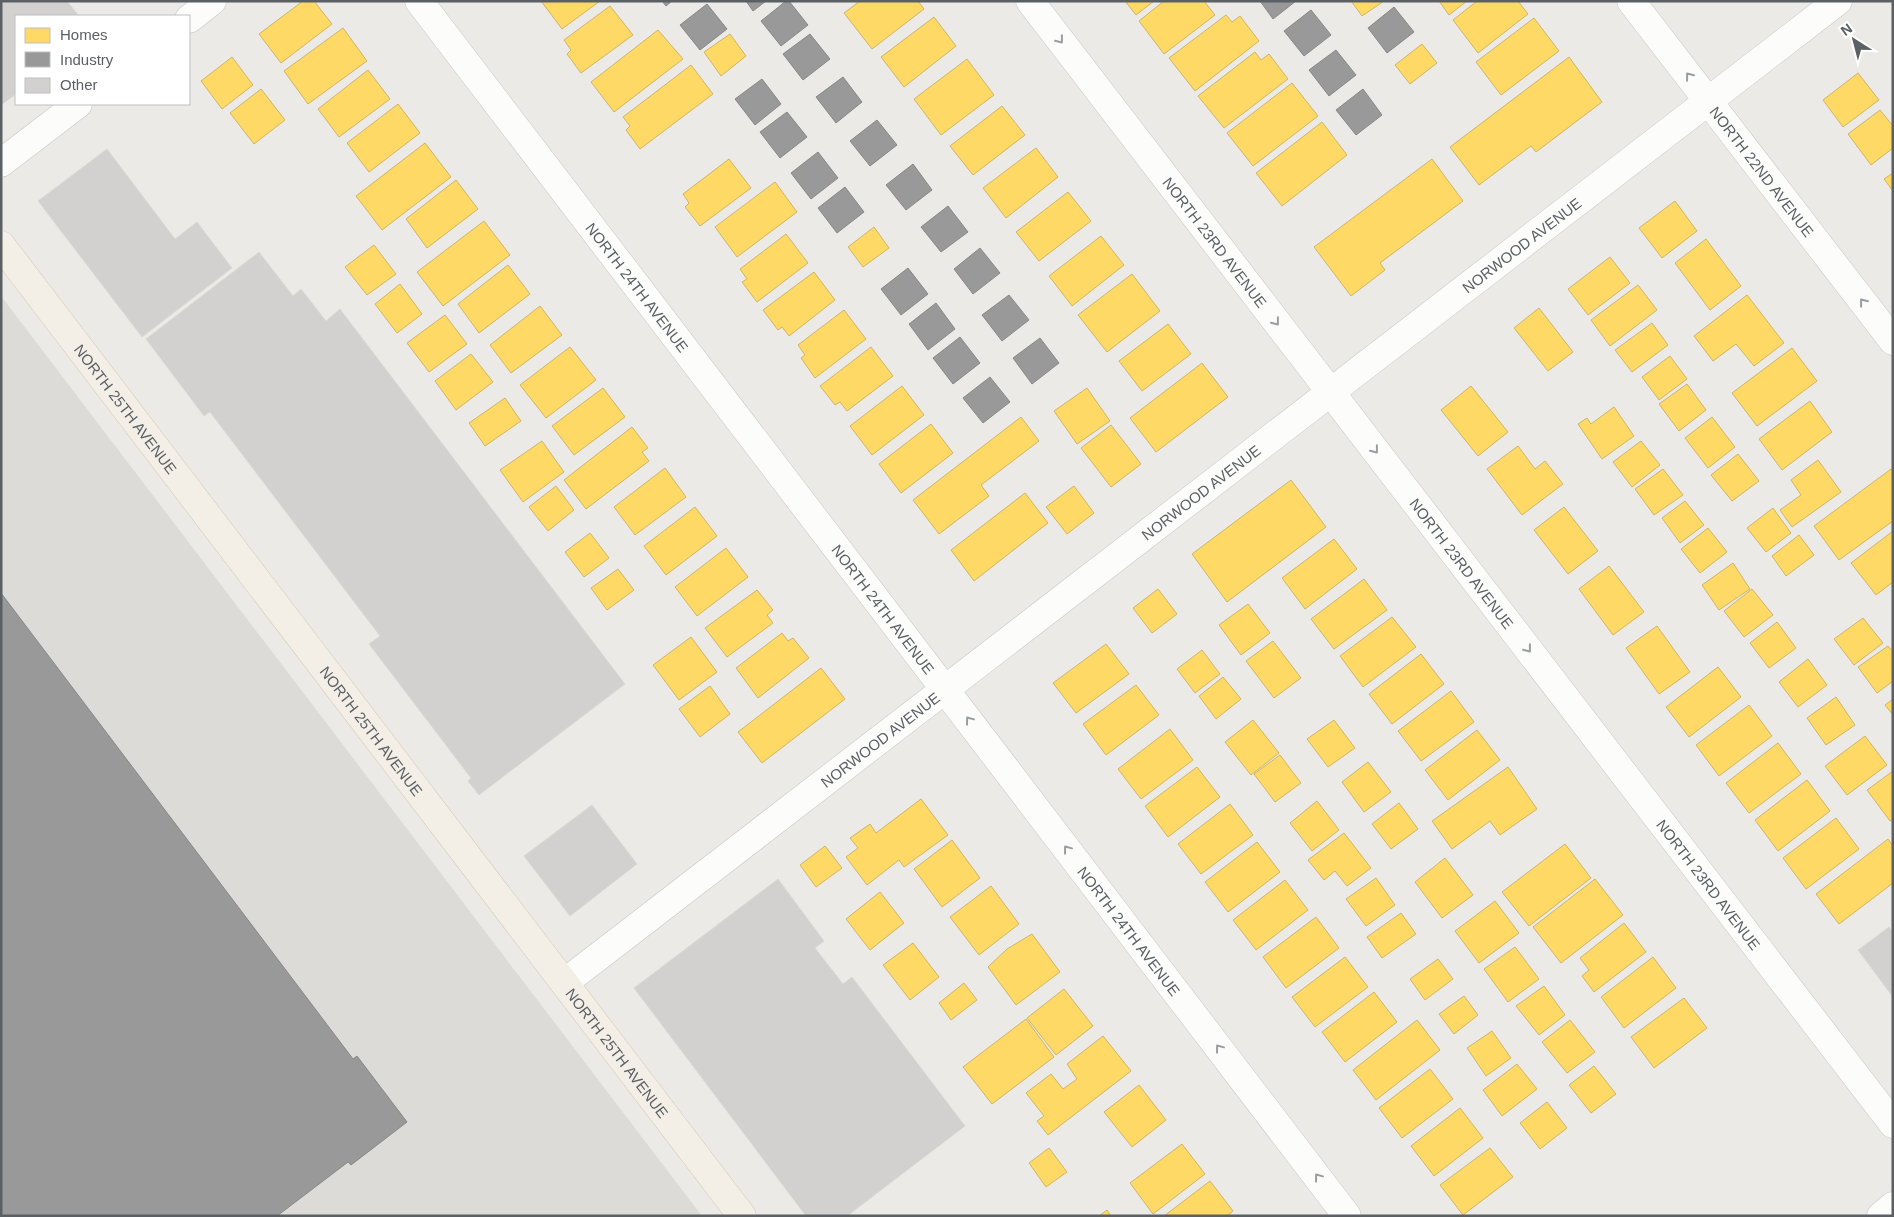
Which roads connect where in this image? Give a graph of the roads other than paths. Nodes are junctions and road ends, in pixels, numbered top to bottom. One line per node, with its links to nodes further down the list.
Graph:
1 (212, 1): 6 (street)
2 (419, 1): 13 (street, NORTH 24TH AVENUE)
3 (1030, 1): 12 (street, NORTH 23RD AVENUE, one-way to 12)
4 (1632, 1): 7 (street, NORTH 22ND AVENUE, one-way to 4)
5 (1838, 1): 7 (street, NORWOOD AVENUE)
6 (190, 18)
7 (1708, 101): 11 (street, NORTH 22ND AVENUE, one-way to 7); 12 (street, NORWOOD AVENUE)
8 (77, 105): 9 (street)
9 (1, 163)
10 (1, 245): 14 (main road, NORTH 25TH AVENUE)
11 (1893, 341)
12 (1331, 392): 13 (street, NORWOOD AVENUE); 15 (street, NORTH 23RD AVENUE, one-way to 15)
13 (945, 690): 14 (street, NORWOOD AVENUE); 18 (street, NORTH 24TH AVENUE, one-way to 13)
14 (564, 983): 17 (main road, NORTH 25TH AVENUE)
15 (1893, 1124)
16 (1893, 1206): 19 (street)
17 (742, 1216)
18 (1347, 1216)
19 (1881, 1216)

